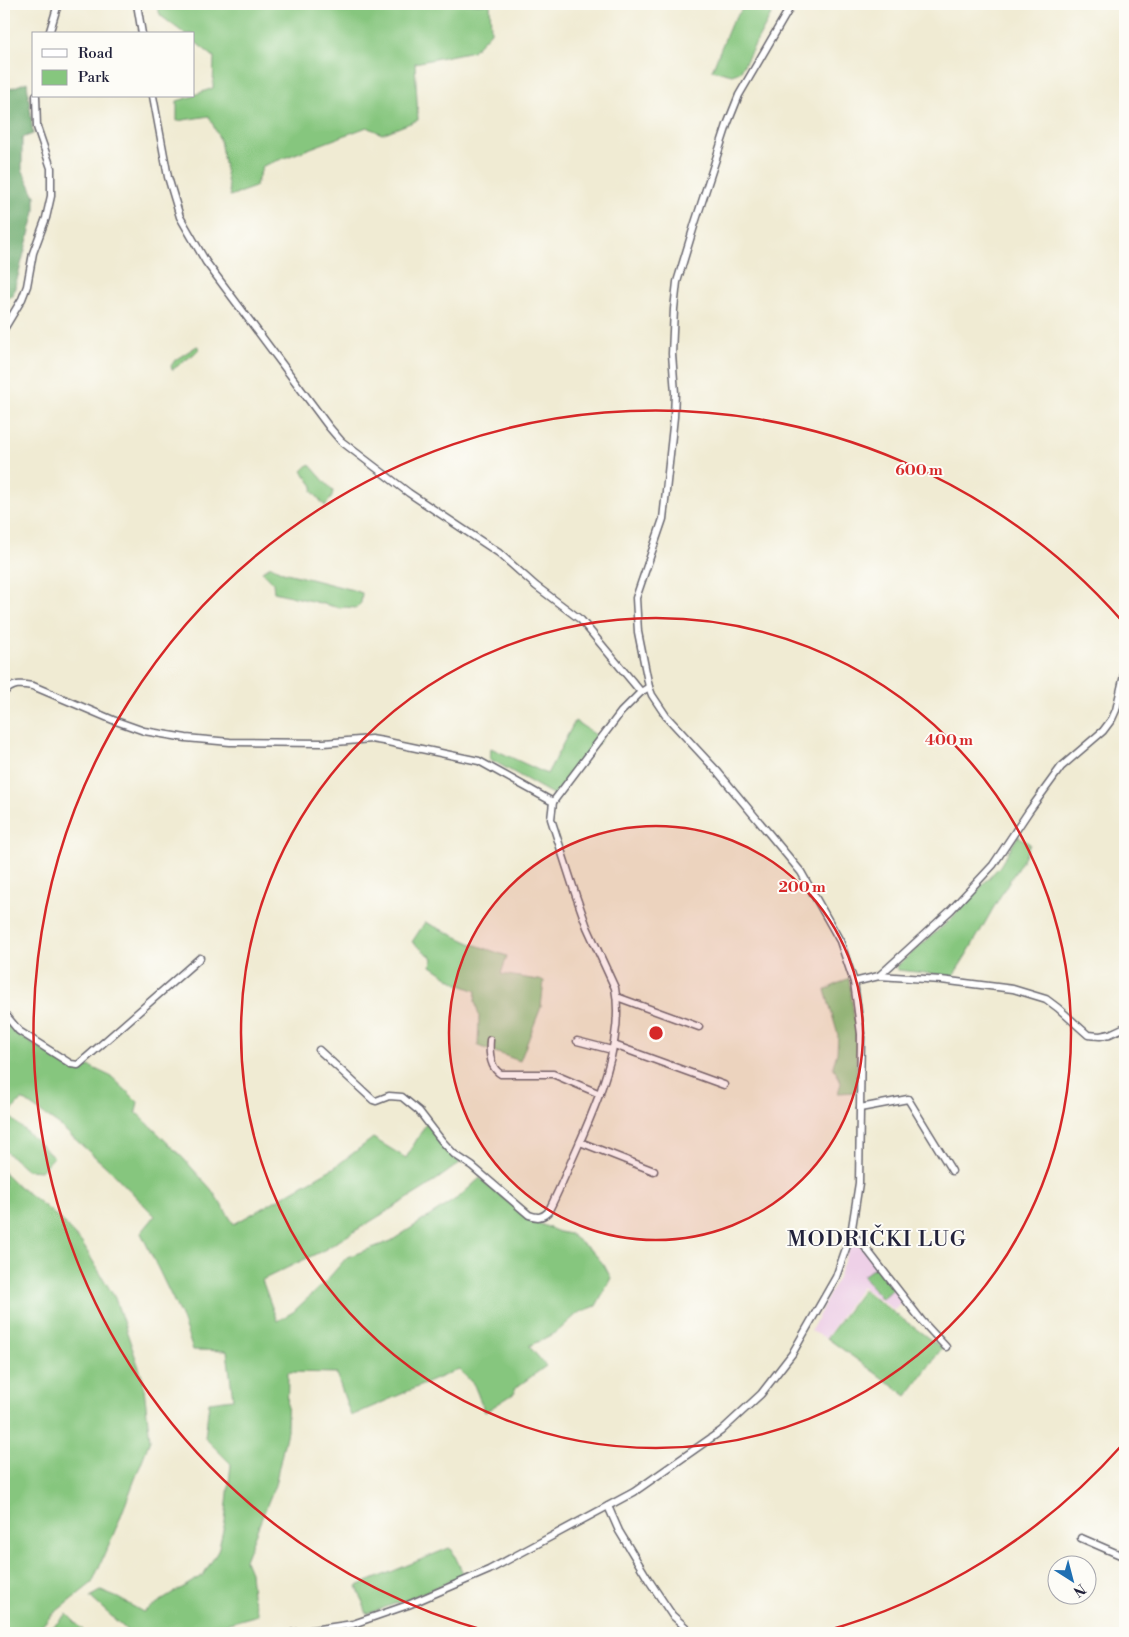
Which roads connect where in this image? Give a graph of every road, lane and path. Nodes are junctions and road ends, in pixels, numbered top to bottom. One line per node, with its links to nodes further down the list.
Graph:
1 (58, 4): 4 (street)
2 (137, 4): 5 (street)
3 (792, 4): 10 (street)
4 (50, 32)
5 (142, 32)
6 (36, 98): 8 (street)
7 (153, 98): 12 (street)
8 (4, 329)
9 (1125, 671): 15 (street)
10 (649, 688): 12 (street); 16 (street)
11 (4, 692): 13 (street)
12 (641, 692): 13 (street)
13 (553, 802): 17 (street)
14 (200, 958): 18 (street)
15 (879, 976): 16 (street); 20 (street)
16 (854, 982): 27 (street)
17 (617, 997): 19 (street); 23 (street)
18 (4, 1013)
19 (699, 1027)
20 (1125, 1027)
21 (490, 1040): 26 (street)
22 (577, 1041): 23 (street)
23 (613, 1047): 25 (street); 26 (street)
24 (319, 1050): 28 (street)
25 (724, 1085)
26 (600, 1094): 28 (street)
27 (860, 1108): 30 (street); 31 (street)
28 (580, 1142): 29 (street)
29 (654, 1171)
30 (952, 1171)
31 (851, 1234): 32 (street); 33 (street)
32 (946, 1347)
33 (608, 1506): 36 (street); 37 (street)
34 (1081, 1538): 35 (street)
35 (1125, 1556)
36 (292, 1633)
37 (692, 1633)

